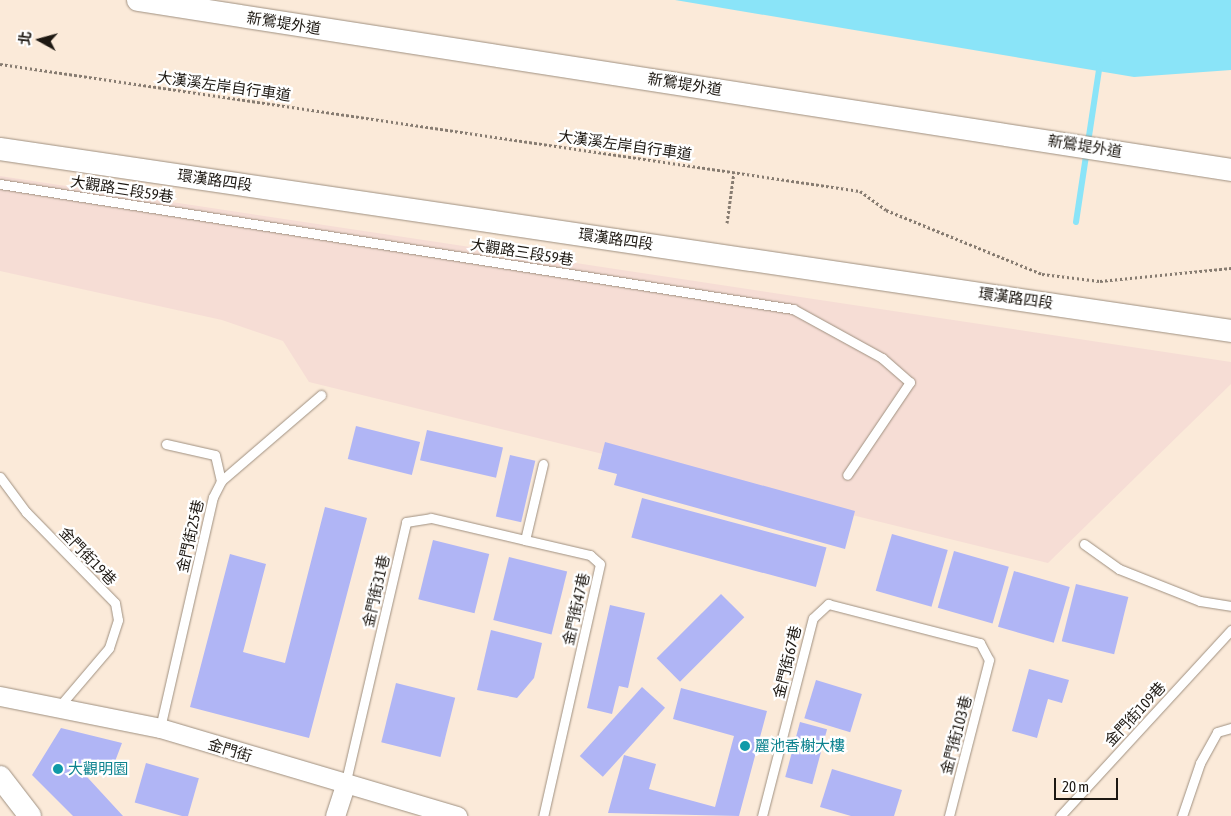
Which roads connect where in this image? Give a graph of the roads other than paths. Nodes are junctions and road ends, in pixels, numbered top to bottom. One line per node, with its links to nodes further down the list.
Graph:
1 (138, 0): 3 (street, 新鶯堤外道)
2 (0, 149): 5 (street, 環漢路四段)
3 (1231, 170)
4 (0, 184): 9 (lane, 大觀路三段59巷)
5 (1231, 331)
6 (321, 395): 11 (lane, 金門街25巷)
7 (166, 444): 11 (lane)
8 (543, 464): 12 (lane)
9 (847, 475)
10 (0, 477): 18 (lane, 金門街19巷)
11 (221, 481): 19 (lane, 金門街25巷)
12 (525, 540): 22 (lane, 金門街31巷); 26 (lane, 金門街47巷)
13 (1084, 544): 14 (lane)
14 (1231, 606)
15 (1231, 630): 29 (lane, 金門街109巷)
16 (989, 660): 27 (lane, 金門街67巷); 28 (lane, 金門街103巷)
17 (0, 696): 18 (street, 金門街)
18 (58, 708): 19 (street, 金門街)
19 (160, 728): 22 (street, 金門街)
20 (1231, 728): 30 (lane)
21 (0, 777): 23 (street)
22 (344, 785): 24 (street); 25 (street, 金門街)
23 (29, 815)
24 (335, 816)
25 (456, 816)
26 (543, 816)
27 (762, 816)
28 (949, 816)
29 (1060, 816)
30 (1182, 816)

